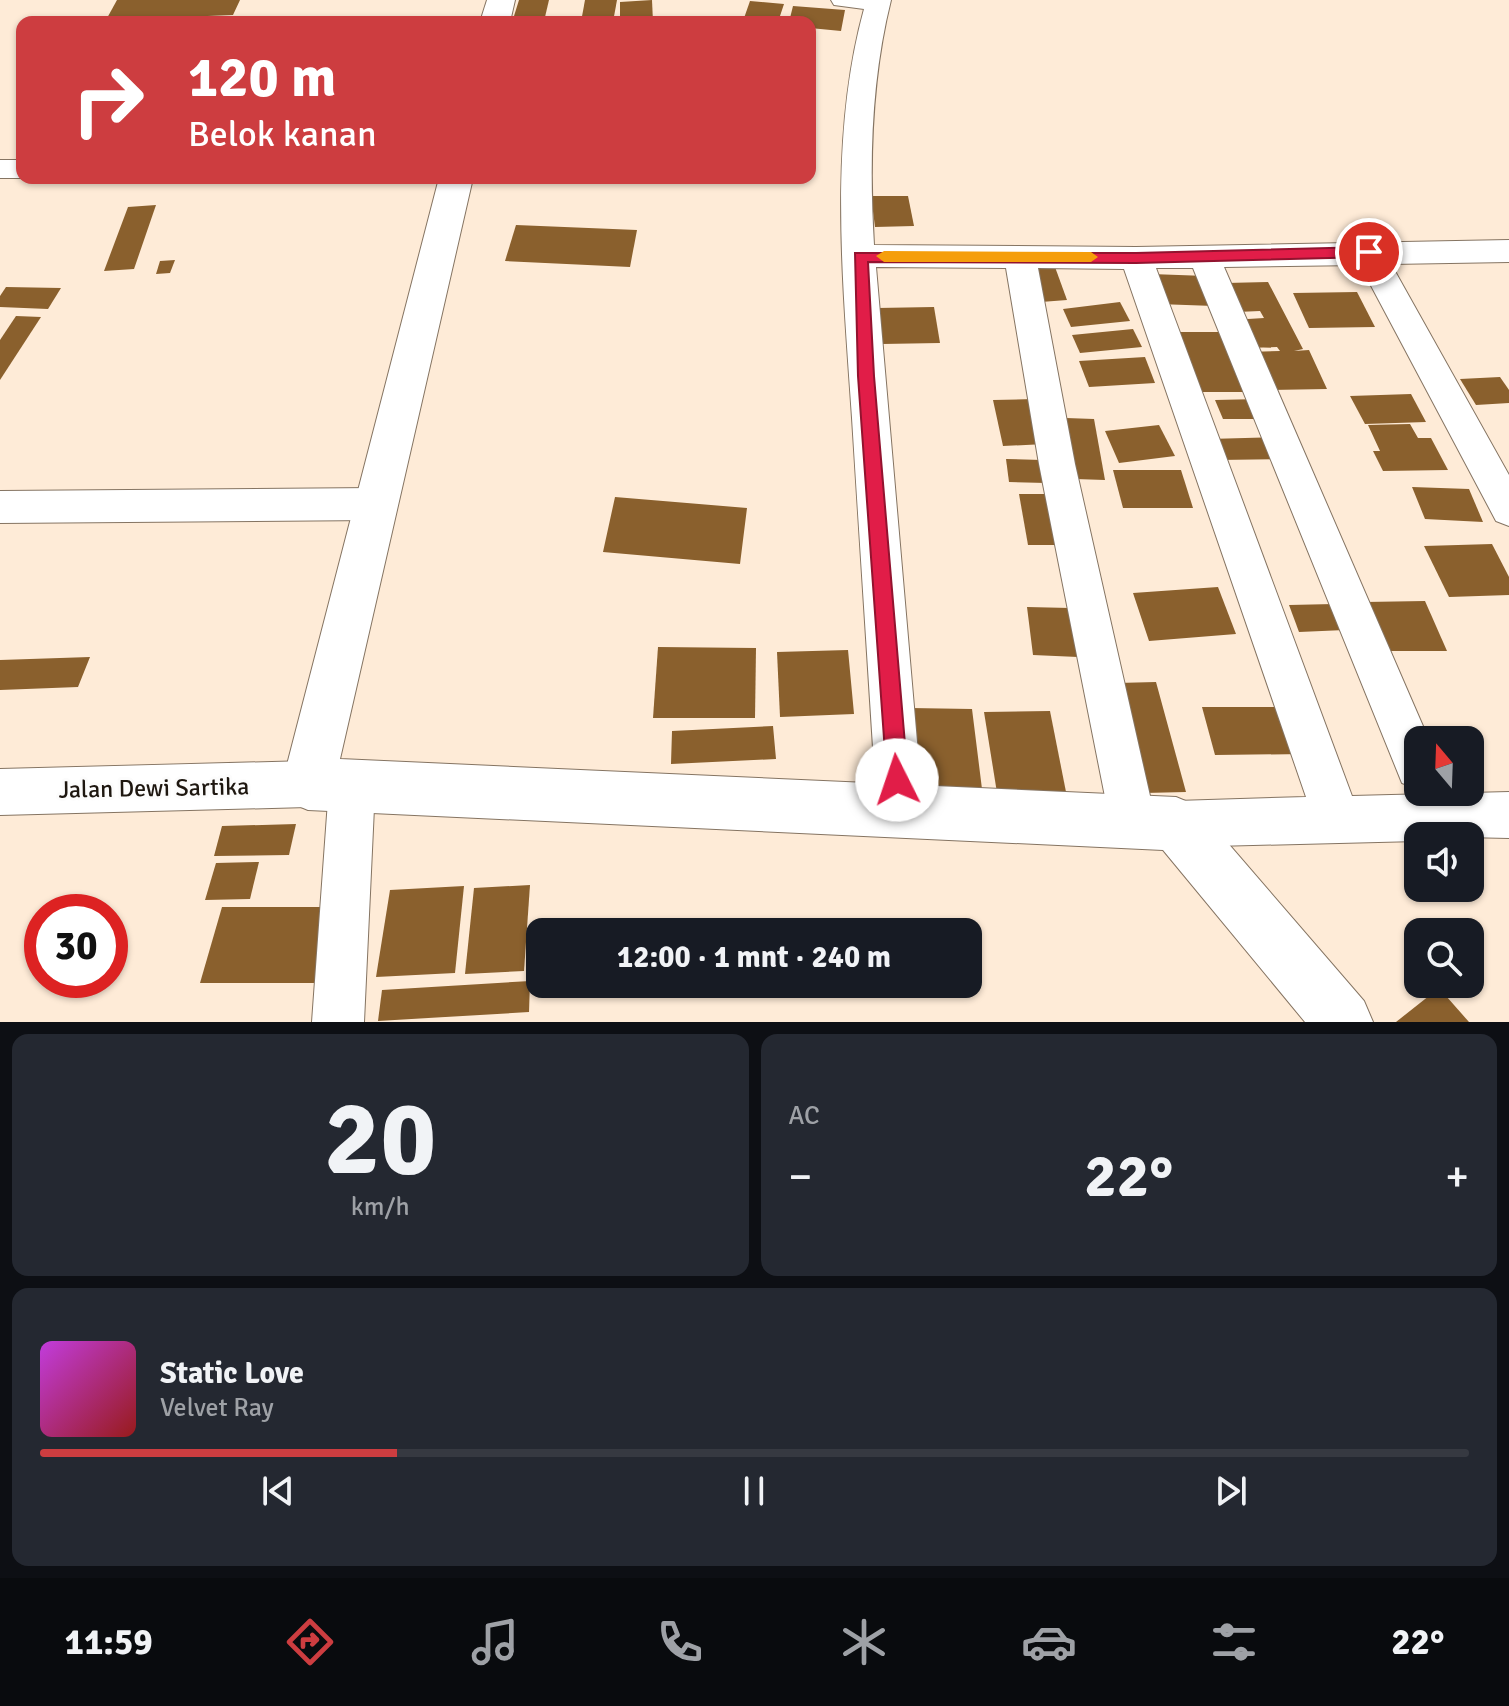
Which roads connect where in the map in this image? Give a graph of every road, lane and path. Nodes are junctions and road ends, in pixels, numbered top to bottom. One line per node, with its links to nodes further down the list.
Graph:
1 (843, 0): 2 (street)
2 (879, 1): 6 (street)
3 (454, 184): 10 (street)
4 (1509, 251): 5 (street)
5 (1369, 252): 8 (street); 12 (street)
6 (860, 256): 7 (street); 18 (street)
7 (1020, 256): 9 (street); 21 (street)
8 (1204, 256): 9 (street); 13 (street)
9 (1136, 258): 20 (street)
10 (374, 504): 11 (street); 14 (street)
11 (0, 507)
12 (1509, 510)
13 (1404, 734)
14 (330, 785): 15 (street, Jalan Dewi Sartika); 18 (street); 22 (street)
15 (0, 792)
16 (1421, 806): 20 (street)
17 (1448, 806): 19 (street)
18 (900, 811): 21 (street)
19 (1509, 815)
20 (1337, 819): 21 (street)
21 (1154, 823): 23 (street)
22 (338, 1022)
23 (1343, 1022)

